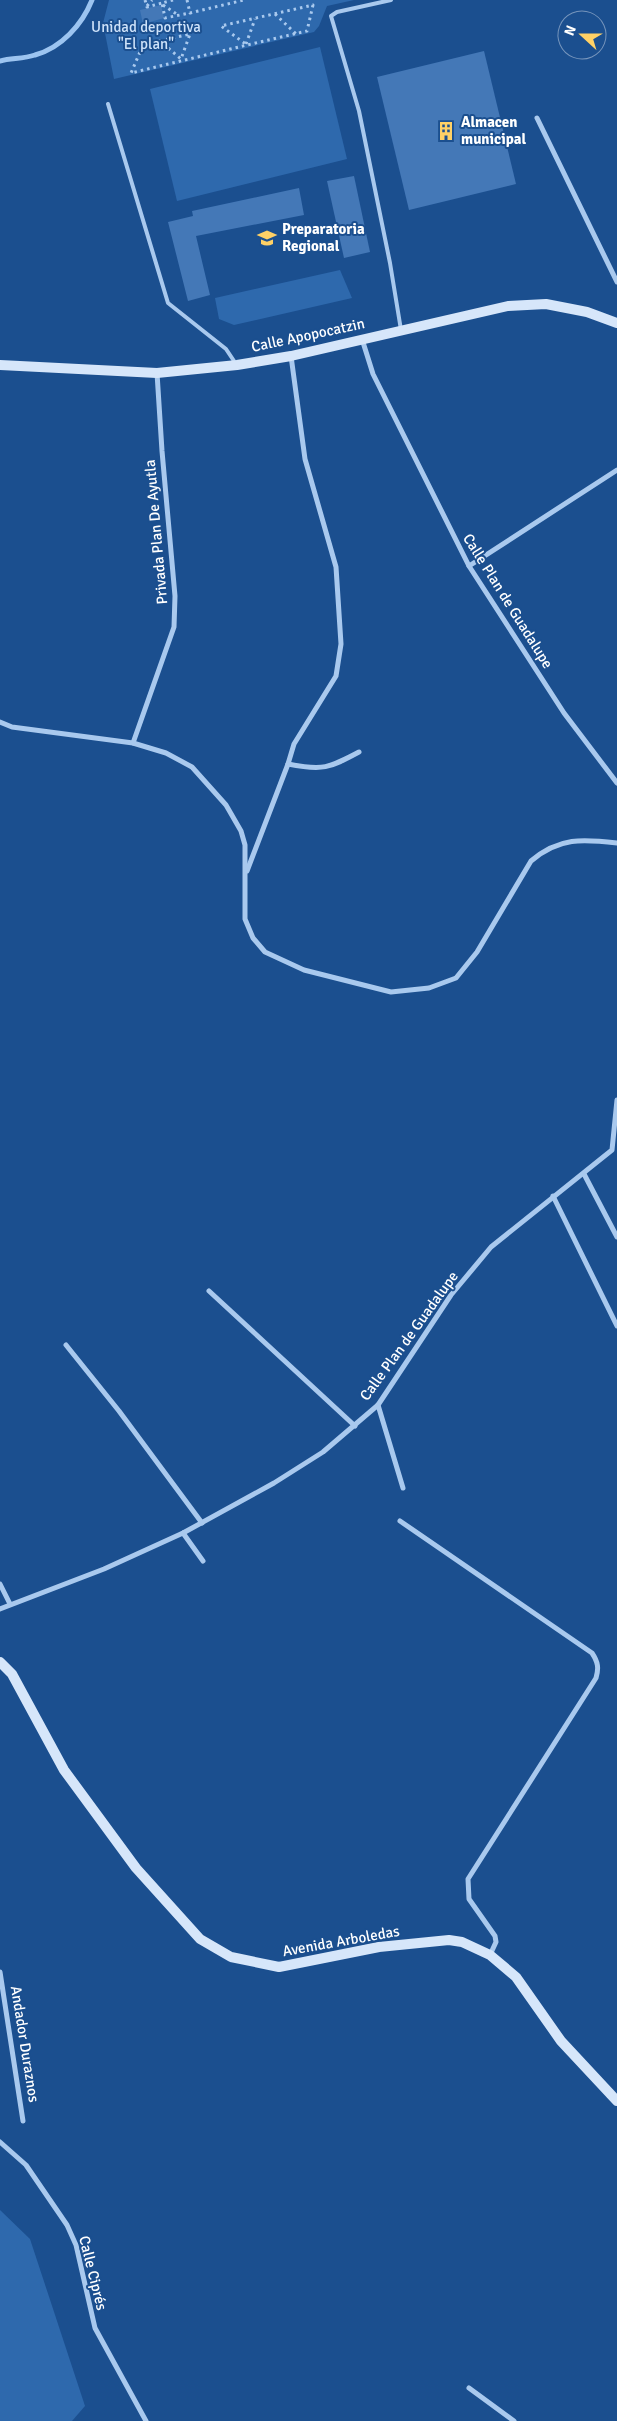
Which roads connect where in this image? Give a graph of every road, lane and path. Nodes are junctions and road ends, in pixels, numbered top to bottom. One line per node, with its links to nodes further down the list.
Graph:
1 (146, 0): 8 (path)
2 (152, 0): 8 (path)
3 (173, 0): 7 (path)
4 (187, 0): 9 (path)
5 (244, 0): 9 (path)
6 (391, 0): 20 (lane)
7 (162, 4): 8 (path); 11 (path); 11 (path)
8 (147, 7)
9 (190, 13): 11 (path)
10 (275, 14): 12 (path); 13 (path); 13 (path)
11 (179, 15)
12 (255, 18): 15 (path); 15 (path)
13 (296, 34): 15 (path)
14 (160, 41): 14 (path); 15 (path)
15 (246, 45)
16 (108, 104): 24 (lane)
17 (537, 118): 18 (street)
18 (617, 282)
19 (617, 323): 20 (main road, Calle Apopocatzin)
20 (401, 330): 21 (main road, Calle Apopocatzin)
21 (362, 339): 22 (main road, Calle Apopocatzin); 27 (street, Calle Plan de Guadalupe)
22 (291, 356): 24 (main road, Calle Apopocatzin); 31 (street)
23 (0, 365): 25 (main road, Calle Apopocatzin)
24 (237, 366): 25 (main road, Calle Apopocatzin)
25 (157, 373): 29 (street, Privada Plan De Ayutla)
26 (617, 470): 27 (street)
27 (469, 566): 32 (street, Calle Plan de Guadalupe)
28 (0, 722): 29 (street)
29 (133, 743): 34 (street)
30 (359, 752): 31 (street)
31 (288, 764): 34 (street)
32 (617, 783)
33 (617, 843): 34 (street)
34 (246, 875)
35 (617, 1100): 36 (street)
36 (612, 1150): 37 (street); 38 (street, Calle Plan de Guadalupe)
37 (617, 1154)
38 (584, 1174): 39 (street, Calle Plan de Guadalupe); 40 (street)
39 (553, 1196): 42 (street); 44 (street, Calle Plan de Guadalupe)
40 (617, 1237)
41 (209, 1291): 45 (street)
42 (617, 1326)
43 (66, 1346): 48 (street)
44 (378, 1405): 45 (street, Calle Plan de Guadalupe); 46 (street)
45 (355, 1426): 48 (street, Calle Plan de Guadalupe)
46 (403, 1488)
47 (400, 1521): 55 (street)
48 (202, 1523): 49 (street, Calle Plan de Guadalupe)
49 (183, 1533): 50 (street); 52 (street, Calle Plan de Guadalupe)
50 (203, 1561)
51 (0, 1584): 52 (street)
52 (10, 1604): 53 (street, Calle Plan de Guadalupe)
53 (0, 1609)
54 (0, 1662): 55 (main road, Avenida Arboledas)
55 (490, 1954): 57 (main road, Avenida Arboledas)
56 (0, 1972): 58 (street, Andador Duraznos)
57 (617, 2101)
58 (24, 2121)
59 (0, 2142): 61 (street, Calle Ciprés)
60 (469, 2388): 62 (street)
61 (146, 2421)
62 (514, 2421)

